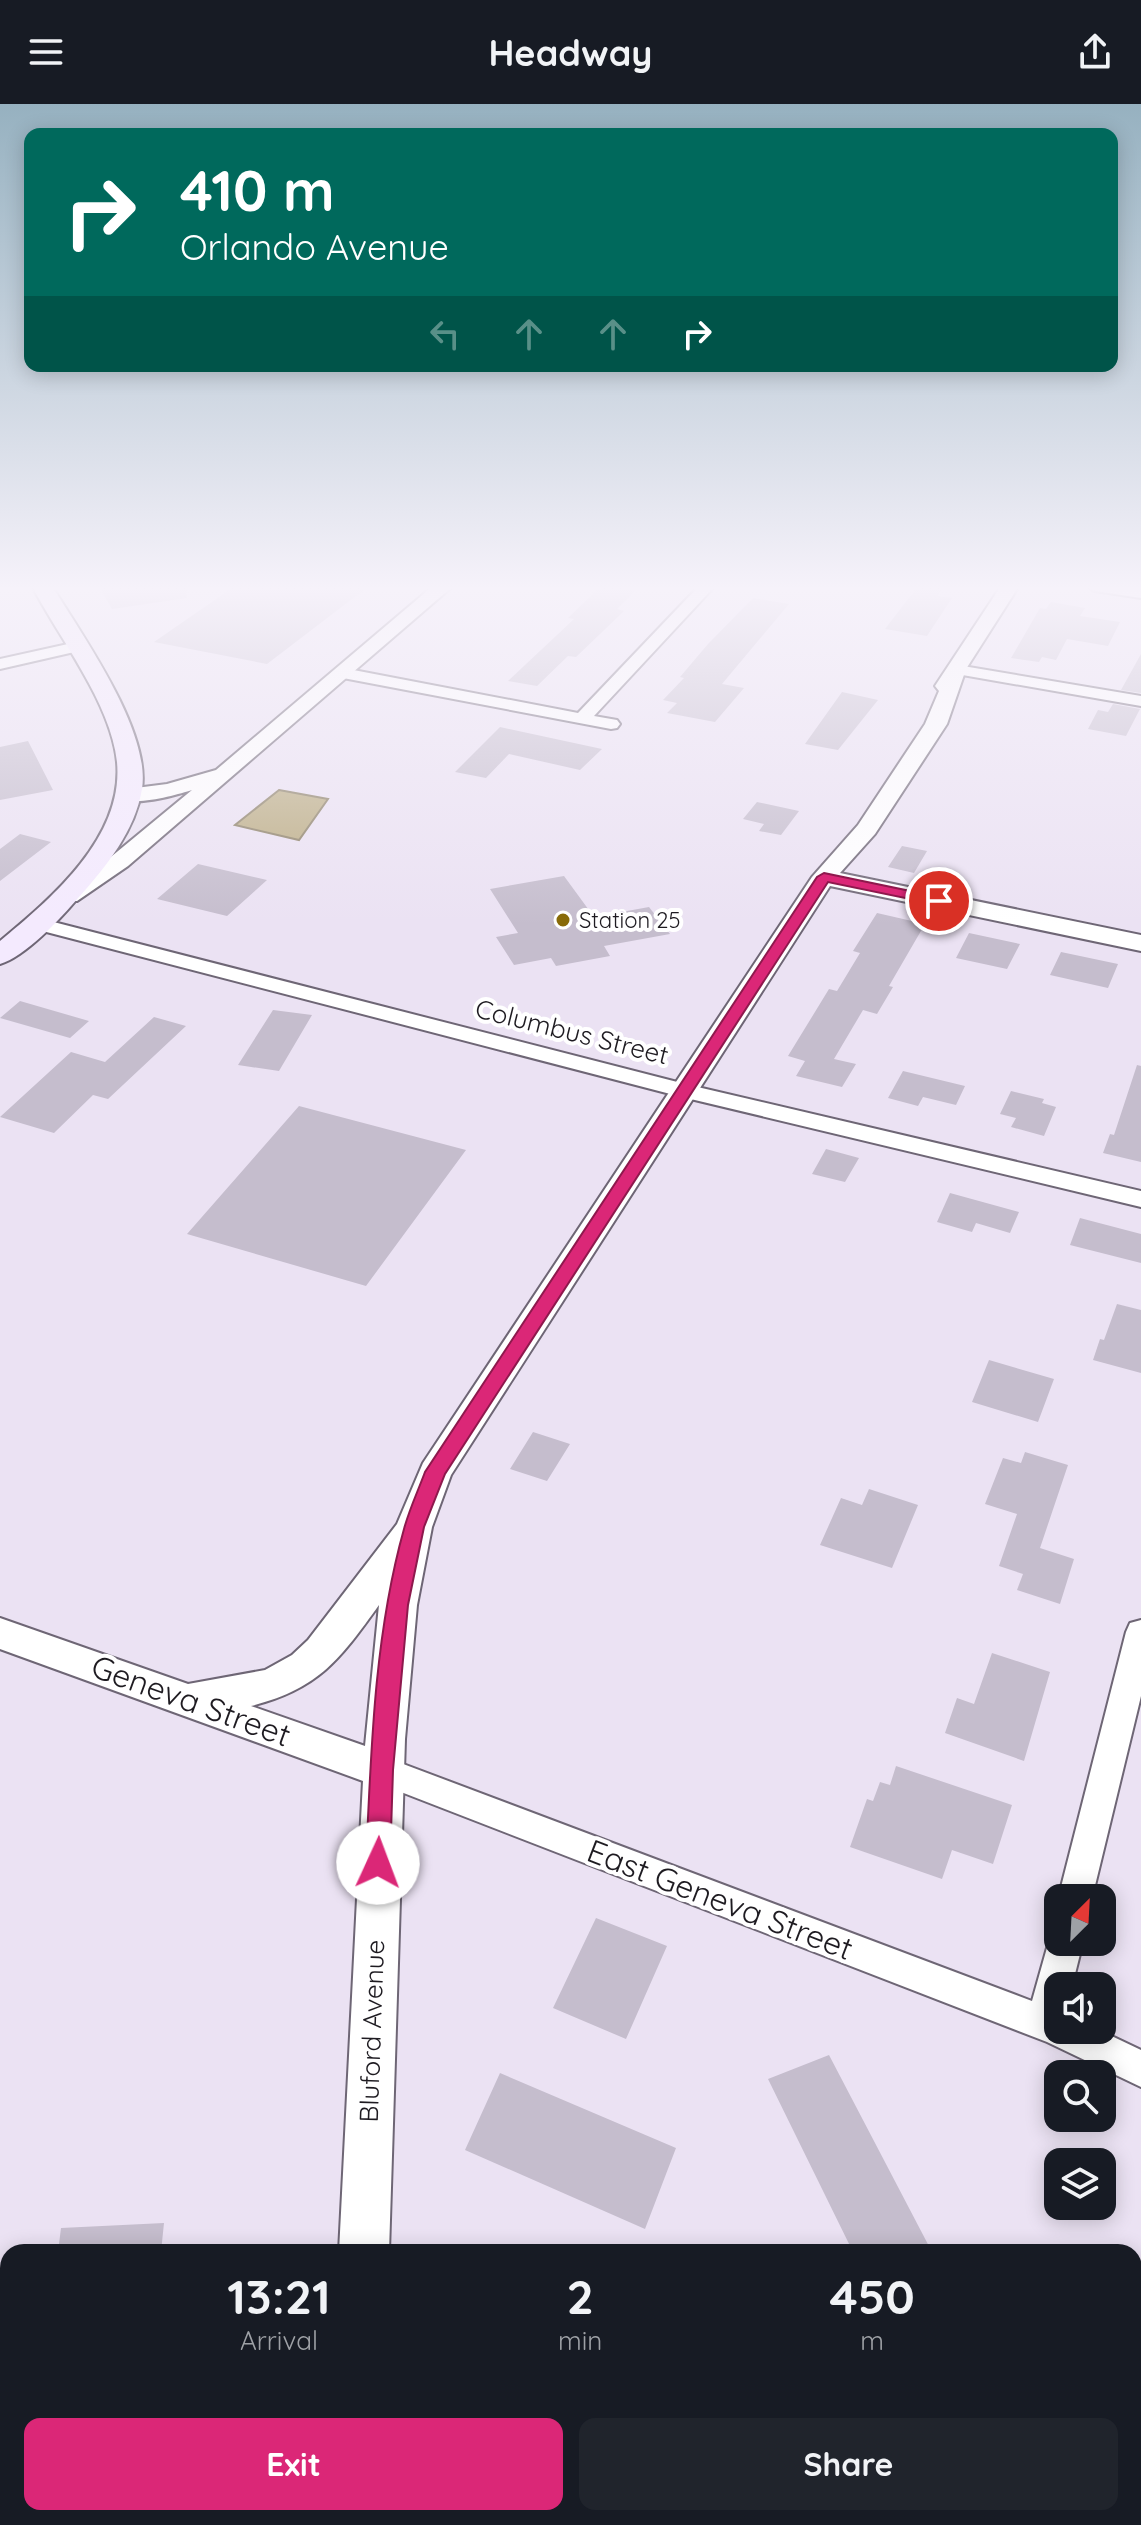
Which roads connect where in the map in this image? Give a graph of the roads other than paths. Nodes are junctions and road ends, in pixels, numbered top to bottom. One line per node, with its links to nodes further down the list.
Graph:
1 (104, 699): 10 (main road)
2 (312, 699): 8 (street)
3 (477, 699): 6 (street)
4 (600, 699): 6 (street)
5 (946, 699): 11 (street, Bluford Avenue)
6 (581, 719): 7 (street)
7 (611, 724)
8 (233, 765): 9 (street); 10 (street)
9 (200, 795): 10 (street); 12 (street)
10 (125, 805): 12 (main road)
11 (824, 877): 14 (street); 16 (street, Bluford Avenue)
12 (68, 896): 13 (main road)
13 (38, 924): 15 (main road); 16 (street, Columbus Street)
14 (1141, 943)
15 (0, 955)
16 (686, 1091): 17 (street, Columbus Street); 18 (street, Bluford Avenue)
17 (1141, 1199)
18 (414, 1527): 21 (street); 22 (street, Bluford Avenue)
19 (1141, 1632): 23 (street)
20 (0, 1633): 21 (street, Geneva Street)
21 (186, 1698): 22 (street, Geneva Street)
22 (382, 1770): 24 (street, East Geneva Street); 27 (street, Bluford Avenue)
23 (1078, 1884)
24 (1044, 2023)
25 (1089, 2044): 26 (street, East Geneva Street)
26 (1141, 2069)
27 (364, 2244)

